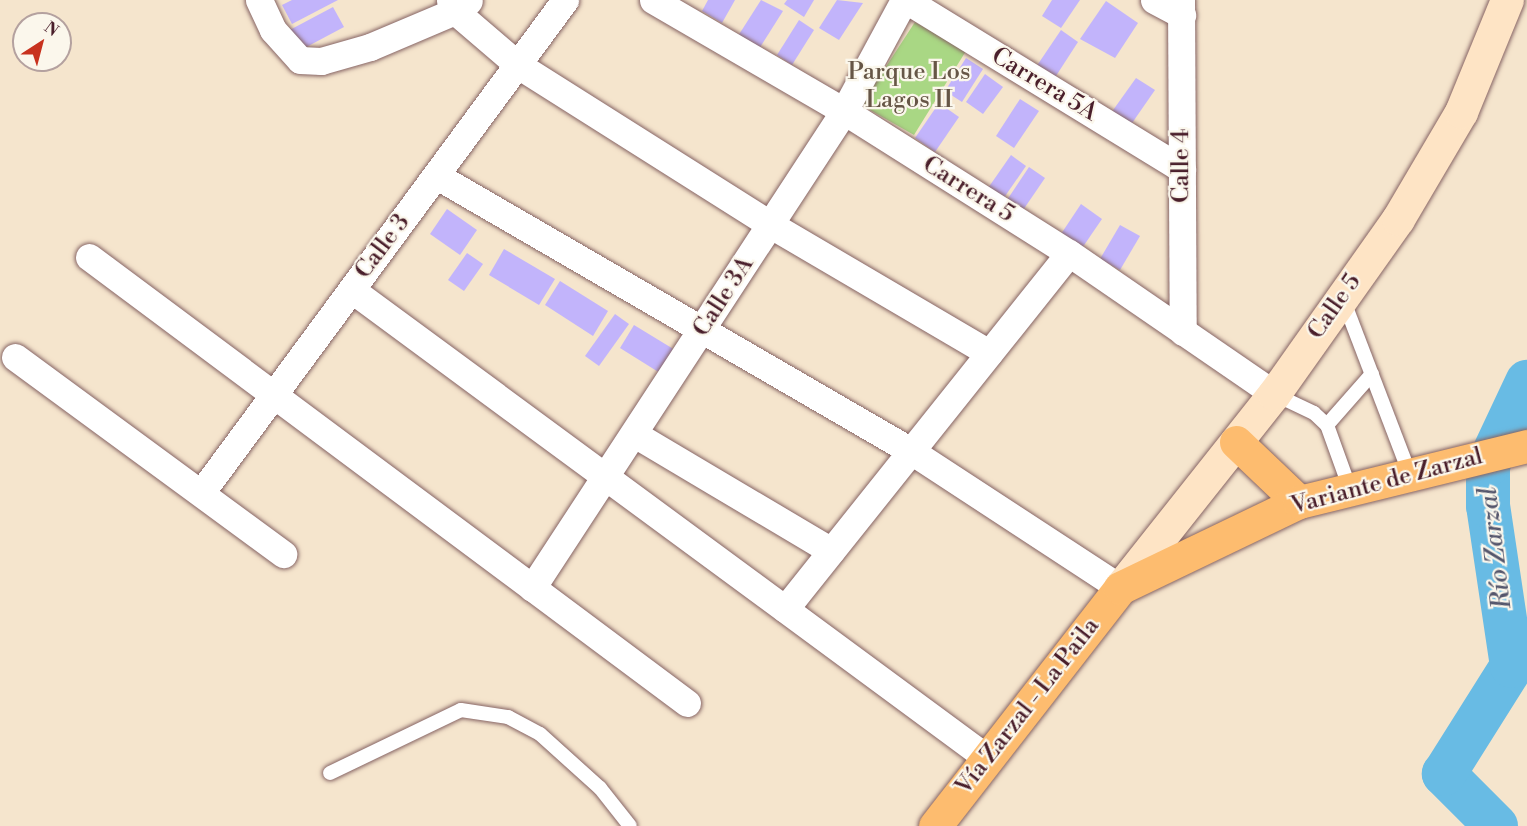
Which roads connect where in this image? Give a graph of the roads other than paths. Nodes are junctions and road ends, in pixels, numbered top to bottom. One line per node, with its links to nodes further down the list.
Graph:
1 (259, 0): 7 (street)
2 (565, 0): 9 (street, Calle 3)
3 (653, 0): 10 (street, Carrera 5)
4 (905, 0): 10 (street, Calle 3A); 11 (street, Carrera 5A)
5 (1154, 0): 8 (street)
6 (1507, 0): 17 (main road, Calle 5)
7 (458, 4): 9 (street)
8 (1181, 8): 11 (street, Calle 4)
9 (518, 65): 12 (street, Calle 3); 13 (street)
10 (844, 111): 13 (street, Calle 3A); 14 (street, Carrera 5)
11 (1182, 169): 19 (street, Calle 4)
12 (437, 176): 16 (street, Calle 3); 18 (street)
13 (771, 225): 18 (street, Calle 3A); 20 (street)
14 (1069, 253): 19 (street, Carrera 5); 20 (street)
15 (89, 257): 24 (street)
16 (352, 290): 24 (street, Calle 3); 31 (street)
17 (1343, 297): 22 (lane); 23 (main road, Calle 5)
18 (703, 330): 26 (street, Calle 3A); 29 (street)
19 (1183, 332): 23 (street, Carrera 5)
20 (989, 353): 29 (street)
21 (15, 357): 33 (street)
22 (1372, 374): 25 (lane); 30 (lane)
23 (1274, 394): 25 (lane); 27 (main road, Calle 5)
24 (274, 395): 33 (street, Calle 3); 37 (street)
25 (1327, 425): 32 (lane)
26 (636, 435): 31 (street, Calle 3A); 35 (street)
27 (1236, 442): 34 (main road); 38 (main road, Calle 5)
28 (1518, 448): 30 (main road, Variante de Zarzal)
29 (911, 451): 35 (street); 38 (street)
30 (1410, 474): 32 (main road, Variante de Zarzal)
31 (607, 478): 37 (street, Calle 3A); 39 (street)
32 (1350, 489): 34 (main road, Variante de Zarzal)
33 (201, 493): 36 (street)
34 (1299, 502): 38 (main road, Variante de Zarzal)
35 (831, 551): 39 (street)
36 (283, 554)
37 (532, 588): 40 (street)
38 (1120, 588): 41 (main road, Vía Zarzal - La Paila)
39 (785, 609): 41 (street)
40 (687, 703)
41 (987, 758): 44 (main road, Vía Zarzal - La Paila)
42 (330, 773): 43 (lane)
43 (630, 826)
44 (935, 826)

